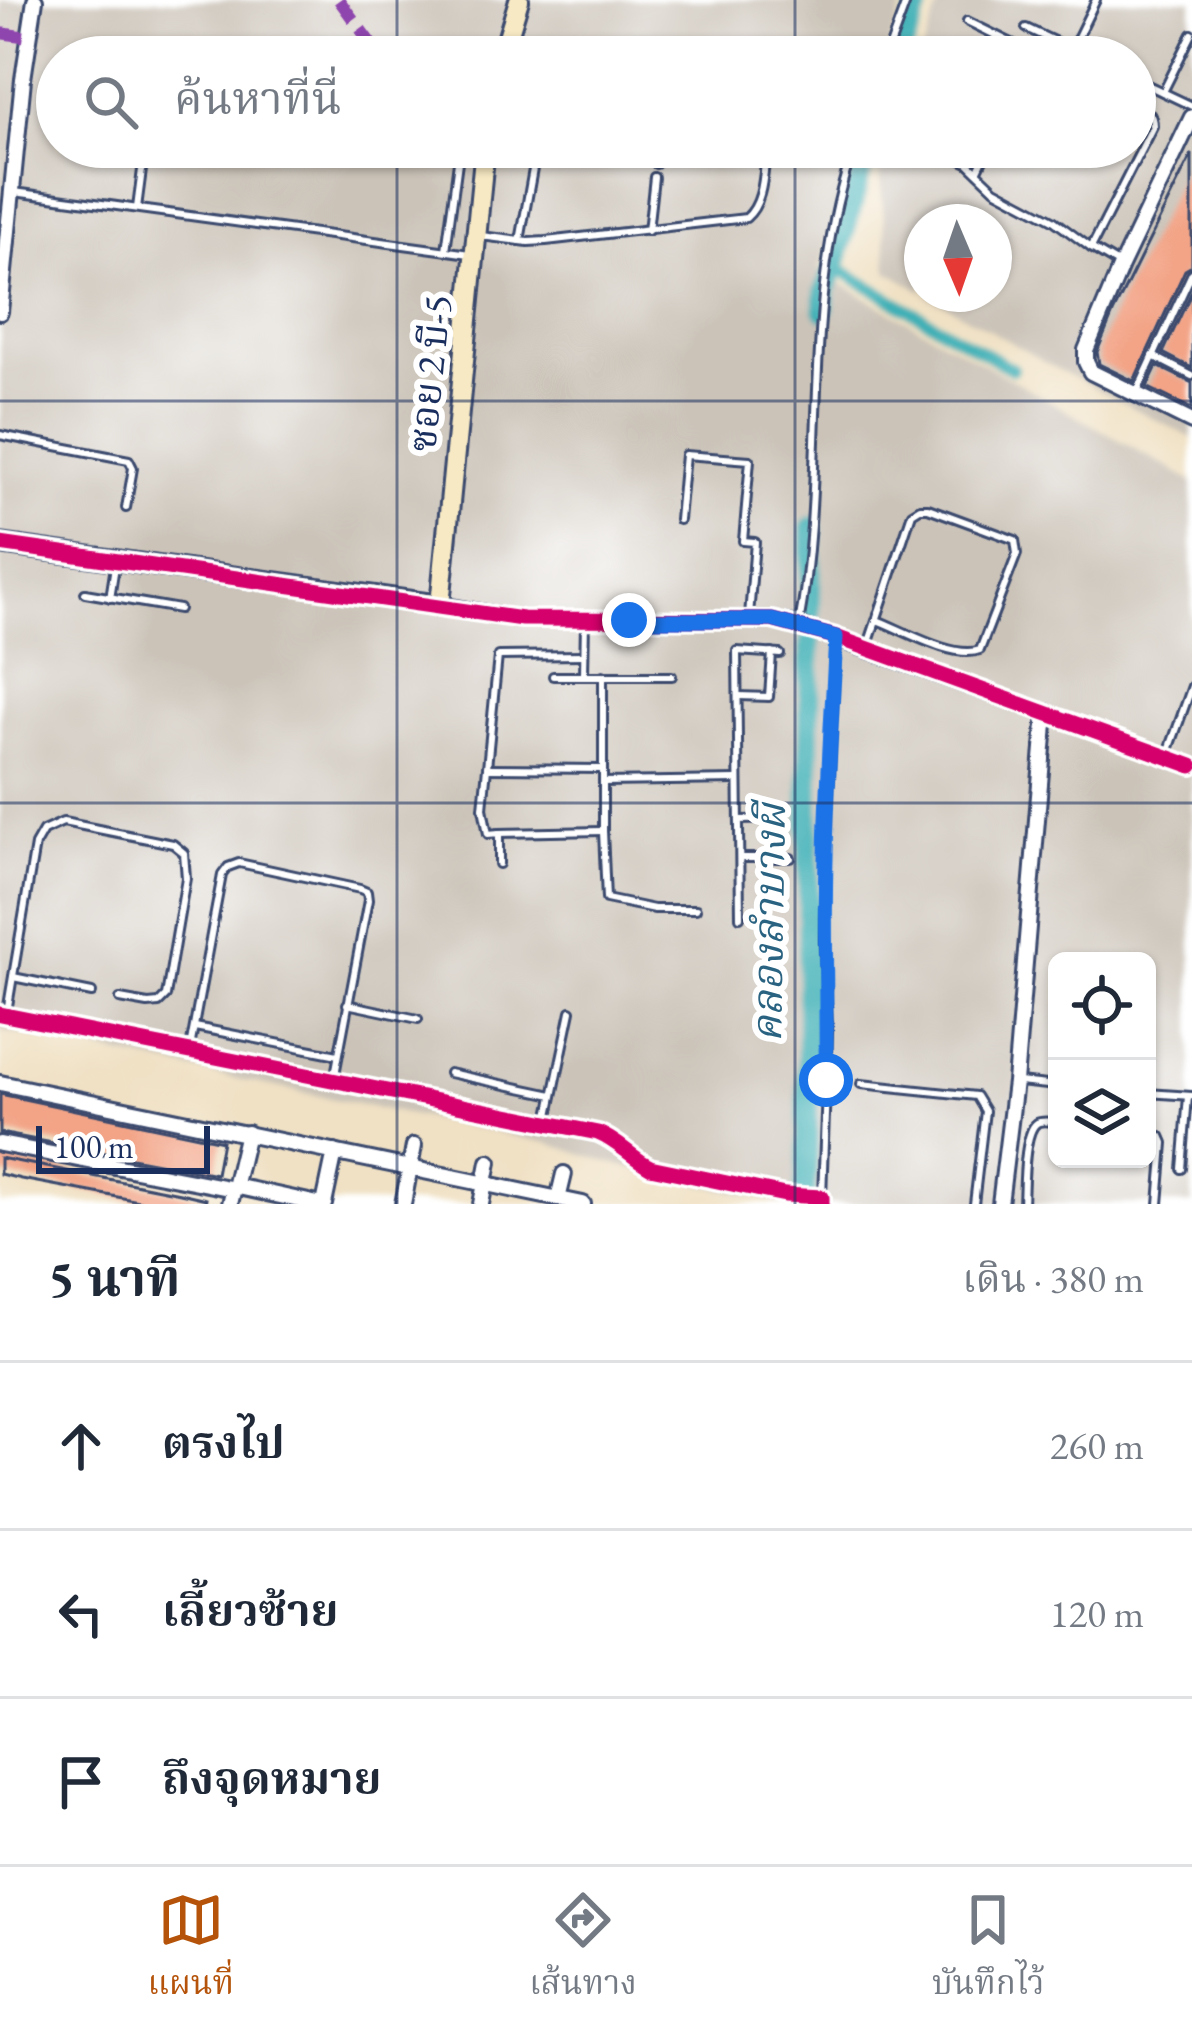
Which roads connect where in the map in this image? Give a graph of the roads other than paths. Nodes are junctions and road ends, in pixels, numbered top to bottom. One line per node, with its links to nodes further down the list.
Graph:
1 (35, 0): 27 (street)
2 (519, 0): 8 (street)
3 (907, 0): 9 (lane)
4 (1096, 0): 12 (lane)
5 (967, 21): 10 (lane)
6 (1026, 28): 11 (lane)
7 (1192, 34): 14 (lane)
8 (508, 36)
9 (894, 36)
10 (997, 36)
11 (1043, 36)
12 (1079, 36)
13 (1156, 89): 14 (lane)
14 (1163, 92): 15 (lane)
15 (1192, 106)
16 (1192, 117): 34 (street)
17 (142, 168): 28 (lane)
18 (457, 168): 33 (lane)
19 (483, 168): 31 (street, ซอย 2 บี-5)
20 (533, 168): 30 (lane)
21 (764, 168): 29 (lane)
22 (847, 168): 53 (lane)
23 (974, 168): 25 (lane)
24 (1132, 168): 32 (lane)
25 (978, 170): 32 (lane)
26 (654, 177): 29 (lane)
27 (12, 191): 28 (lane); 36 (street)
28 (136, 208): 33 (lane)
29 (648, 231): 30 (lane)
30 (520, 241): 31 (lane)
31 (475, 245): 33 (lane); 48 (street, ซอย 2 บี-5)
32 (1091, 248): 34 (lane)
33 (446, 250)
34 (1121, 266): 39 (street)
35 (1192, 273): 37 (lane)
36 (0, 312)
37 (1153, 356): 38 (lane); 39 (lane)
38 (1192, 376)
39 (1136, 394): 40 (street)
40 (1192, 422)
41 (0, 435): 42 (lane)
42 (126, 508)
43 (679, 520): 51 (lane)
44 (0, 544): 45 (street)
45 (116, 561): 47 (lane); 48 (street)
46 (85, 593): 47 (lane)
47 (110, 598): 49 (lane)
48 (440, 605): 50 (street)
49 (179, 608)
50 (585, 620): 51 (street); 56 (lane)
51 (749, 620): 53 (street)
52 (877, 620): 52 (lane); 55 (lane)
53 (799, 625): 54 (street)
54 (836, 637): 55 (street); 112 (lane)
55 (867, 648): 63 (street)
56 (584, 655): 57 (lane); 66 (lane)
57 (584, 675): 58 (lane); 59 (lane)
58 (602, 675): 60 (lane); 67 (lane)
59 (553, 676)
60 (672, 676)
61 (1192, 686): 64 (lane)
62 (737, 696): 62 (lane); 68 (lane)
63 (1046, 712): 64 (street); 91 (street)
64 (1166, 756): 65 (street)
65 (1192, 766)
66 (487, 768): 67 (lane); 73 (lane)
67 (603, 769): 69 (lane)
68 (738, 780): 69 (lane); 71 (lane)
69 (603, 782): 72 (lane)
70 (784, 819): 71 (lane)
71 (739, 820): 74 (lane)
72 (603, 831): 73 (lane); 77 (lane)
73 (499, 833): 76 (lane)
74 (740, 858): 75 (lane); 78 (lane)
75 (791, 858)
76 (499, 864)
77 (696, 909)
78 (740, 916)
79 (13, 977): 80 (lane); 81 (lane); 84 (lane)
80 (92, 993)
81 (120, 999)
82 (347, 1004): 85 (lane); 86 (lane); 88 (lane)
83 (571, 1012): 96 (lane)
84 (3, 1015): 87 (street)
85 (418, 1019)
86 (194, 1027): 87 (lane); 88 (lane)
87 (189, 1052): 90 (street)
88 (338, 1055): 90 (lane)
89 (449, 1073): 96 (lane)
90 (334, 1081): 99 (street)
91 (1015, 1082): 94 (lane); 118 (street)
92 (0, 1083): 100 (street)
93 (861, 1084): 117 (lane)
94 (1048, 1085)
95 (1156, 1094): 97 (lane)
96 (553, 1095): 99 (lane)
97 (1190, 1096): 107 (lane)
98 (1048, 1122): 119 (lane)
99 (547, 1123): 112 (street)
100 (247, 1133): 104 (street); 110 (street)
101 (1156, 1135): 120 (lane)
102 (0, 1144): 110 (street)
103 (414, 1146): 106 (street)
104 (335, 1152): 106 (street); 113 (street)
105 (489, 1162): 109 (street)
106 (410, 1168): 109 (street); 114 (street)
107 (1182, 1169)
108 (564, 1174): 111 (street)
109 (485, 1184): 111 (street); 115 (street)
110 (232, 1193): 113 (street)
111 (558, 1199): 116 (street)
112 (822, 1201)
113 (321, 1204)
114 (403, 1204)
115 (481, 1204)
116 (583, 1204)
117 (974, 1204)
118 (1000, 1204)
119 (1022, 1204)
120 (1159, 1204)

